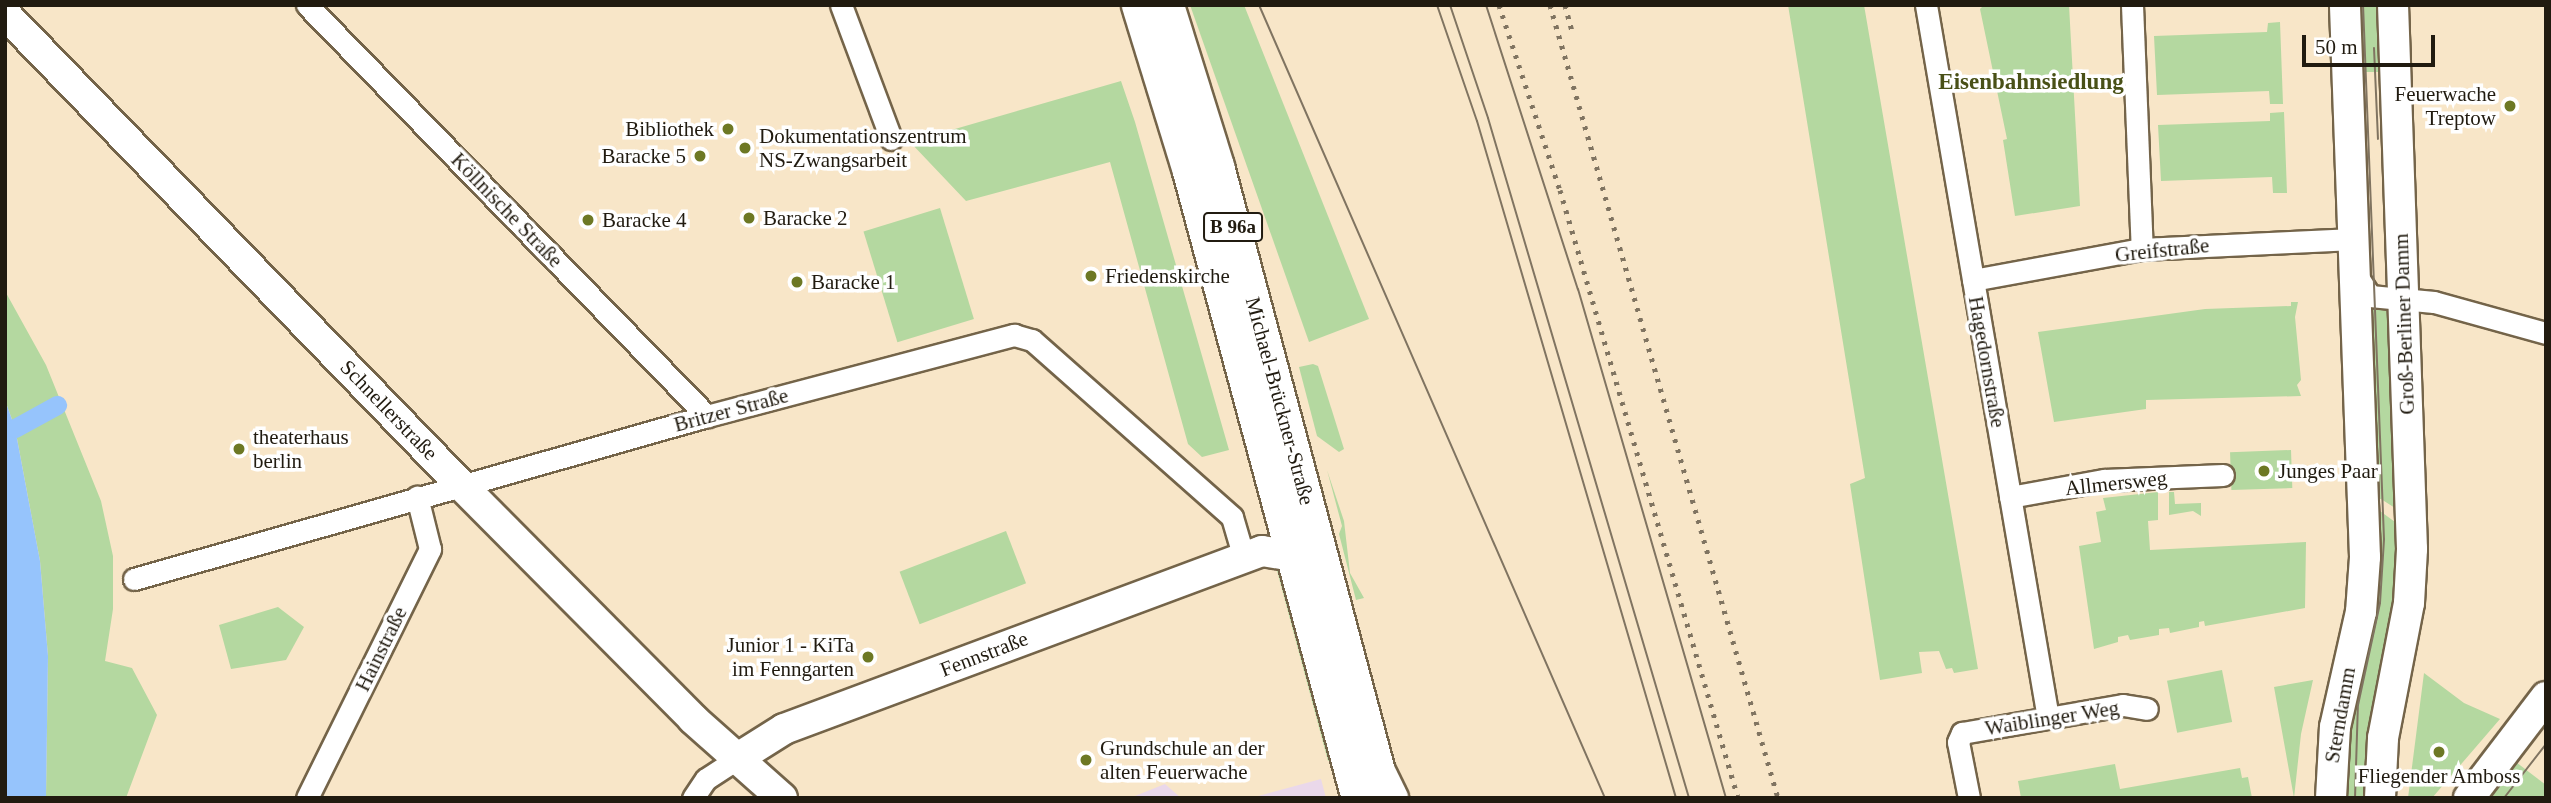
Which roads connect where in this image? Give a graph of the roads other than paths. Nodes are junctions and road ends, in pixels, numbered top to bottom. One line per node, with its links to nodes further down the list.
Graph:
1 (307, 5): 17 (street, Köllnische Straße)
2 (841, 5): 10 (street)
3 (1138, 5): 22 (main road, Michael-Brückner-Straße / B 96a)
4 (1167, 5): 25 (main road, Michael-Brückner-Straße / B 96a)
5 (1926, 5): 14 (street, Hagedornstraße)
6 (2132, 5): 12 (street)
7 (2345, 5): 11 (main road)
8 (2393, 5): 15 (main road, Groß-Berliner Damm)
9 (5, 14): 19 (main road, Schnellerstraße)
10 (891, 139)
11 (2354, 239): 12 (street, Greifstraße); 13 (main road)
12 (2141, 249): 14 (street, Greifstraße)
13 (2355, 273): 15 (street); 36 (main road, Sterndamm)
14 (1973, 280): 21 (street, Hagedornstraße)
15 (2403, 300): 16 (street); 37 (main road, Groß-Berliner Damm)
16 (2546, 333)
17 (707, 416): 19 (street, Britzer Straße); 23 (street, Britzer Straße)
18 (2223, 474): 21 (street, Allmersweg)
19 (461, 485): 20 (street, Britzer Straße); 29 (main road, Schnellerstraße)
20 (417, 497): 24 (street, Britzer Straße); 30 (street, Hainstraße)
21 (2010, 497): 28 (street, Hagedornstraße)
22 (1293, 556): 23 (main road, Fennstraße); 25 (main road); 33 (main road, Michael-Brückner-Straße / B 96a)
23 (1244, 558): 29 (main road, Fennstraße)
24 (134, 579)
25 (1330, 590): 34 (main road, Michael-Brückner-Straße / B 96a)
26 (2546, 697): 38 (main road)
27 (2147, 709): 28 (street, Waiblinger Weg)
28 (2048, 718): 35 (street, Waiblinger Weg)
29 (738, 758): 31 (street, Fennstraße); 32 (main road, Schnellerstraße)
30 (307, 798)
31 (693, 798)
32 (782, 798)
33 (1358, 798)
34 (1391, 798)
35 (1969, 798)
36 (2330, 798)
37 (2381, 798)
38 (2469, 798)

